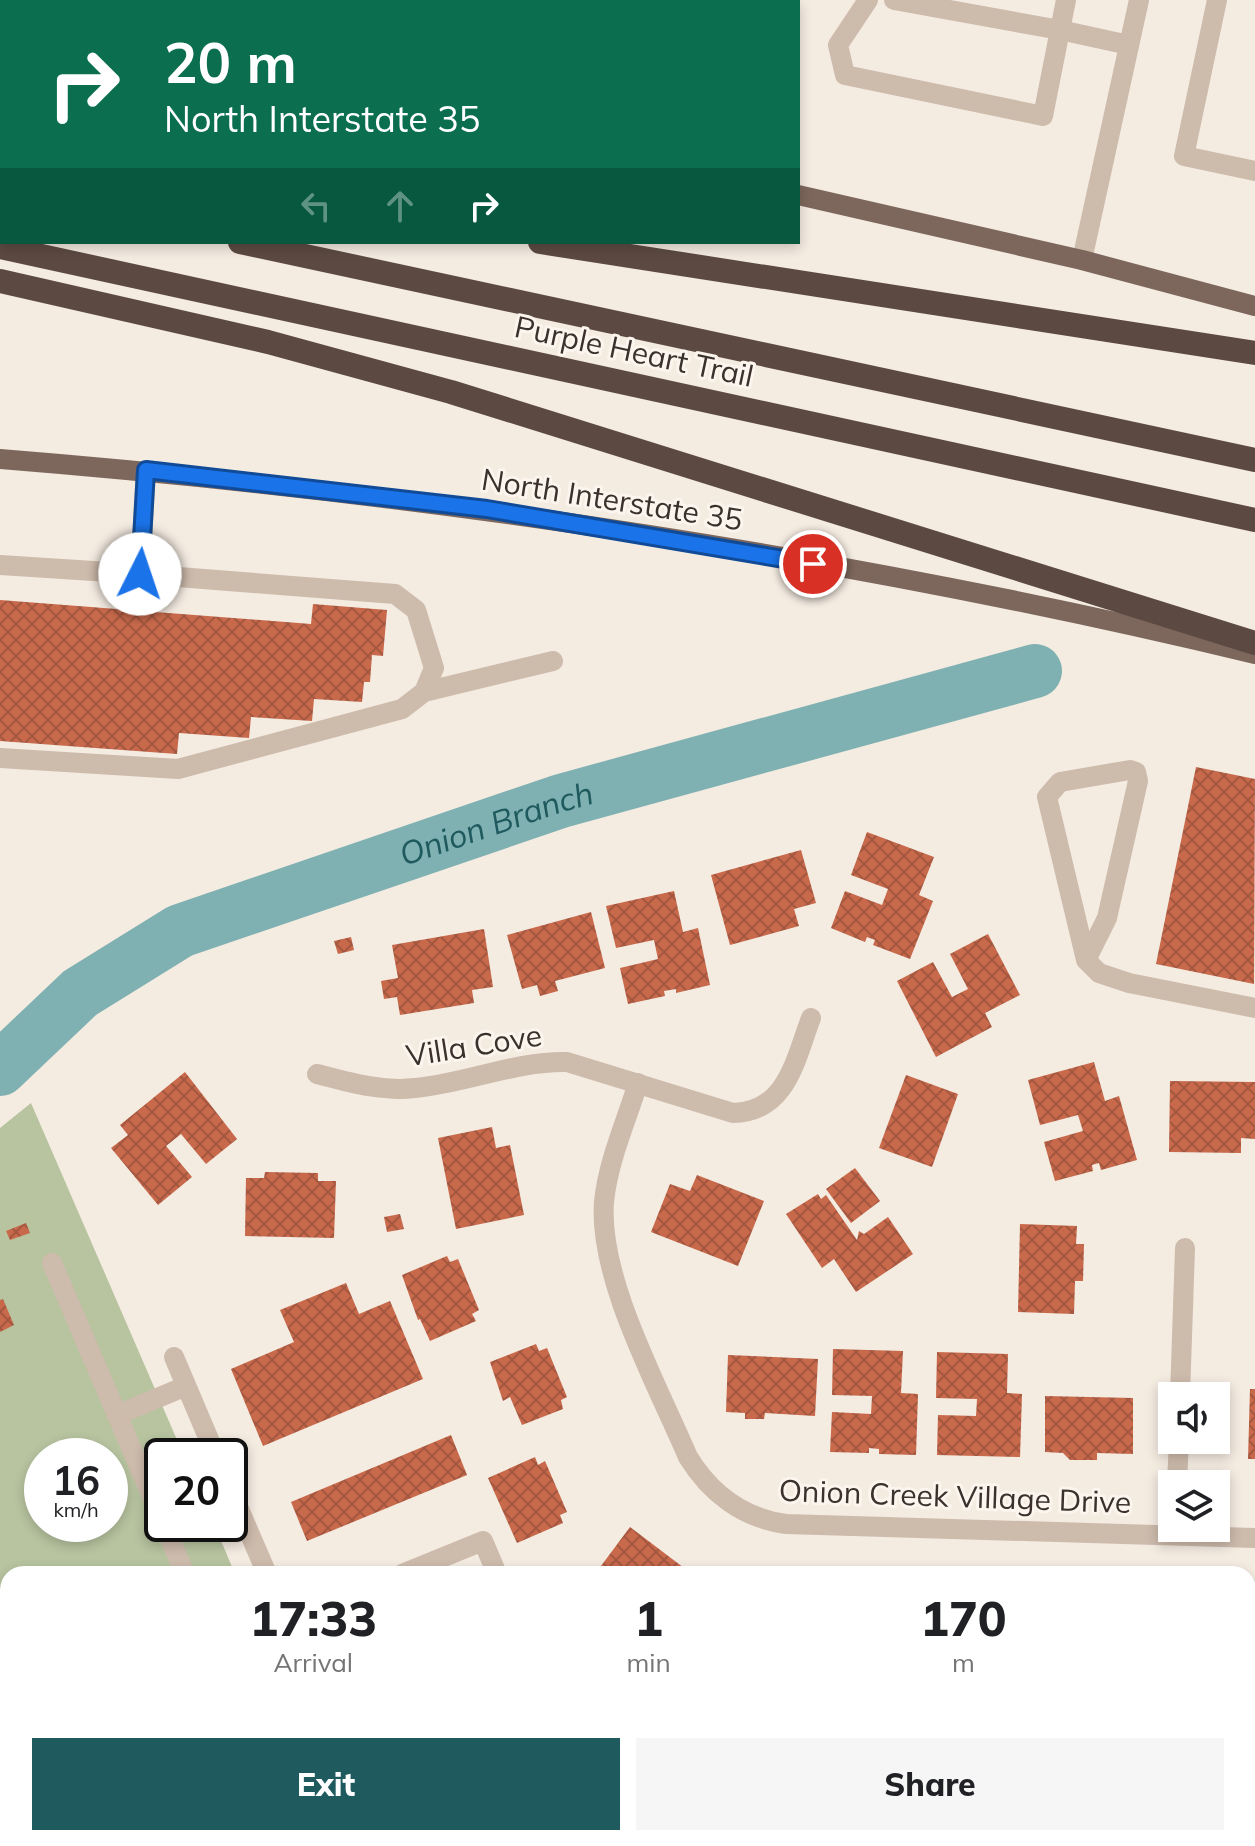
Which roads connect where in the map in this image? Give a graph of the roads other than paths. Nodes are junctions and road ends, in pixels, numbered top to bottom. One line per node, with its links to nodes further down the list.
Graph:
1 (868, 0): 6 (street)
2 (894, 0): 6 (street)
3 (1066, 0): 6 (street)
4 (1139, 0): 7 (street)
5 (1217, 0): 8 (street)
6 (1060, 30): 7 (street)
7 (1129, 45): 13 (street)
8 (1255, 171)
9 (800, 195): 13 (main road)
10 (249, 244): 18 (highway, Purple Heart Trail)
11 (553, 244): 16 (highway)
12 (0, 247): 20 (highway, Purple Heart Trail)
13 (1082, 260): 15 (main road)
14 (0, 281): 23 (highway)
15 (1255, 306)
16 (1255, 353)
17 (0, 459): 19 (main road, North Interstate 35)
18 (1255, 460)
19 (146, 470): 22 (street); 24 (main road, North Interstate 35)
20 (1255, 520)
21 (0, 565): 22 (street)
22 (140, 574): 26 (street)
23 (1255, 643)
24 (1255, 654)
25 (553, 661): 26 (street)
26 (424, 692): 27 (street)
27 (0, 758)
28 (1086, 960): 28 (street); 29 (street)
29 (1255, 1008)
30 (811, 1018): 32 (street, Villa Cove)
31 (317, 1074): 32 (street, Villa Cove)
32 (638, 1083): 42 (street, Onion Creek Village Drive)
33 (1185, 1248): 36 (street)
34 (52, 1263): 38 (street)
35 (174, 1357): 37 (street)
36 (1180, 1382)
37 (186, 1386): 38 (street); 39 (street)
38 (117, 1415): 40 (street)
39 (208, 1438)
40 (144, 1478)
41 (248, 1530): 47 (street)
42 (1158, 1532)
43 (1230, 1536): 44 (street, Onion Creek Village Drive)
44 (1255, 1538)
45 (171, 1542): 46 (street)
46 (182, 1566)
47 (264, 1566)
48 (422, 1566): 49 (street)
49 (494, 1566)

